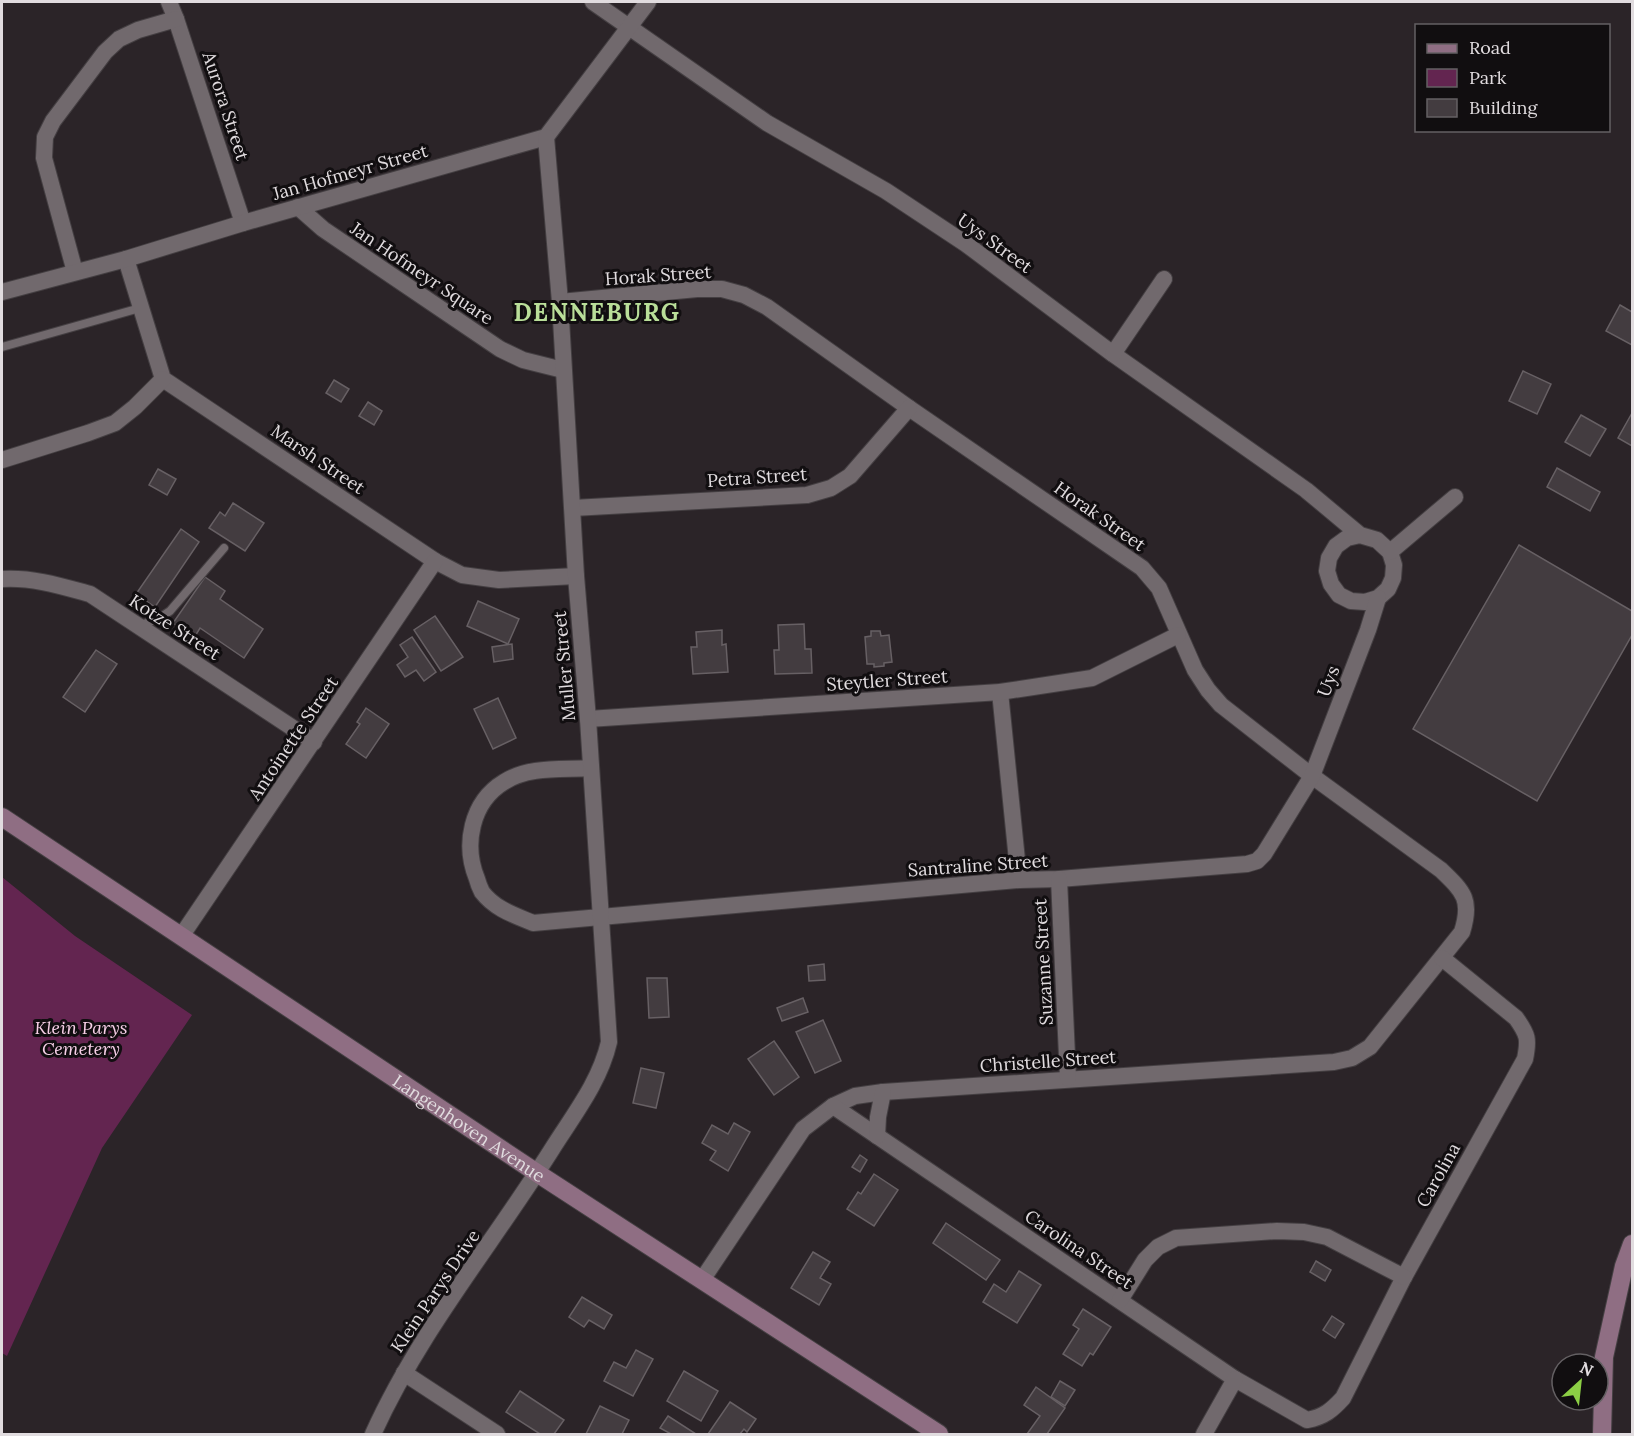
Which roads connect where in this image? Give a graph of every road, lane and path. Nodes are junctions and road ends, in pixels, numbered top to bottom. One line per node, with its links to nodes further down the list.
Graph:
1 (169, 2): 4 (street, Aurora Street)
2 (593, 2): 5 (street, Uys Street)
3 (648, 2): 5 (street)
4 (176, 19): 8 (street, Aurora Street); 10 (street)
5 (630, 27): 6 (street); 16 (street, Uys Street)
6 (546, 137): 7 (street, Jan Hofmeyr Street); 13 (street, Muller Street)
7 (298, 207): 8 (street, Jan Hofmeyr Street); 17 (street, Jan Hofmeyr Square)
8 (243, 223): 9 (street, Jan Hofmeyr Street)
9 (126, 260): 10 (street, Jan Hofmeyr Street); 14 (street)
10 (75, 272): 12 (street, Jan Hofmeyr Street)
11 (1164, 279): 16 (street)
12 (2, 292)
13 (560, 302): 17 (street, Muller Street); 19 (street, Horak Street)
14 (140, 308): 15 (lane); 18 (street)
15 (2, 347)
16 (1113, 354): 23 (street, Uys Street)
17 (563, 370): 22 (street, Muller Street)
18 (163, 379): 20 (street); 26 (street, Marsh Street)
19 (909, 408): 22 (street, Petra Street); 31 (street, Horak Street)
20 (2, 460)
21 (1455, 497): 25 (street)
22 (573, 508): 27 (street, Muller Street)
23 (1360, 536): 25 (street); 29 (street)
24 (224, 548): 30 (lane)
25 (1390, 552): 29 (street)
26 (435, 561): 27 (street, Marsh Street); 34 (street, Antoinette Street)
27 (576, 576): 33 (street, Muller Street)
28 (2, 579): 30 (street, Kotze Street)
29 (1378, 598): 36 (street, Uys)
30 (138, 626): 34 (street, Kotze Street)
31 (1178, 635): 32 (street, Steytler Street); 36 (street, Horak Street)
32 (1000, 692): 33 (street, Steytler Street); 39 (street, Suzanne Street)
33 (588, 719): 35 (street, Muller Street)
34 (314, 742): 41 (street, Antoinette Street)
35 (590, 768): 40 (street, Muller Street); 40 (street)
36 (1312, 776): 38 (street, Santraline Street); 42 (street, Horak Street)
37 (2, 817): 41 (street, Langenhoven Avenue)
38 (1059, 879): 39 (street, Santraline Street); 43 (street, Suzanne Street)
39 (1019, 880): 40 (street, Santraline Street)
40 (601, 917): 47 (street, Muller Street)
41 (182, 935): 47 (street, Langenhoven Avenue)
42 (1442, 958): 43 (street, Christelle Street); 49 (street, Carolina)
43 (1068, 1078): 44 (street, Christelle Street)
44 (883, 1092): 45 (street, Christelle Street); 46 (street)
45 (832, 1106): 46 (street, Carolina Street); 50 (street, Christelle Street)
46 (877, 1136): 51 (street, Carolina Street)
47 (537, 1173): 50 (street, Langenhoven Avenue); 52 (street, Klein Parys Drive)
48 (1632, 1244): 59 (street)
49 (1404, 1277): 51 (street); 54 (street, Carolina)
50 (702, 1280): 57 (street, Langenhoven Avenue)
51 (1120, 1300): 53 (street, Carolina Street)
52 (404, 1373): 55 (street, Klein Parys Drive); 56 (street)
53 (1235, 1379): 54 (street, Carolina Street); 58 (street)
54 (1308, 1420)
55 (373, 1434)
56 (497, 1434)
57 (939, 1434)
58 (1204, 1434)
59 (1602, 1434)

